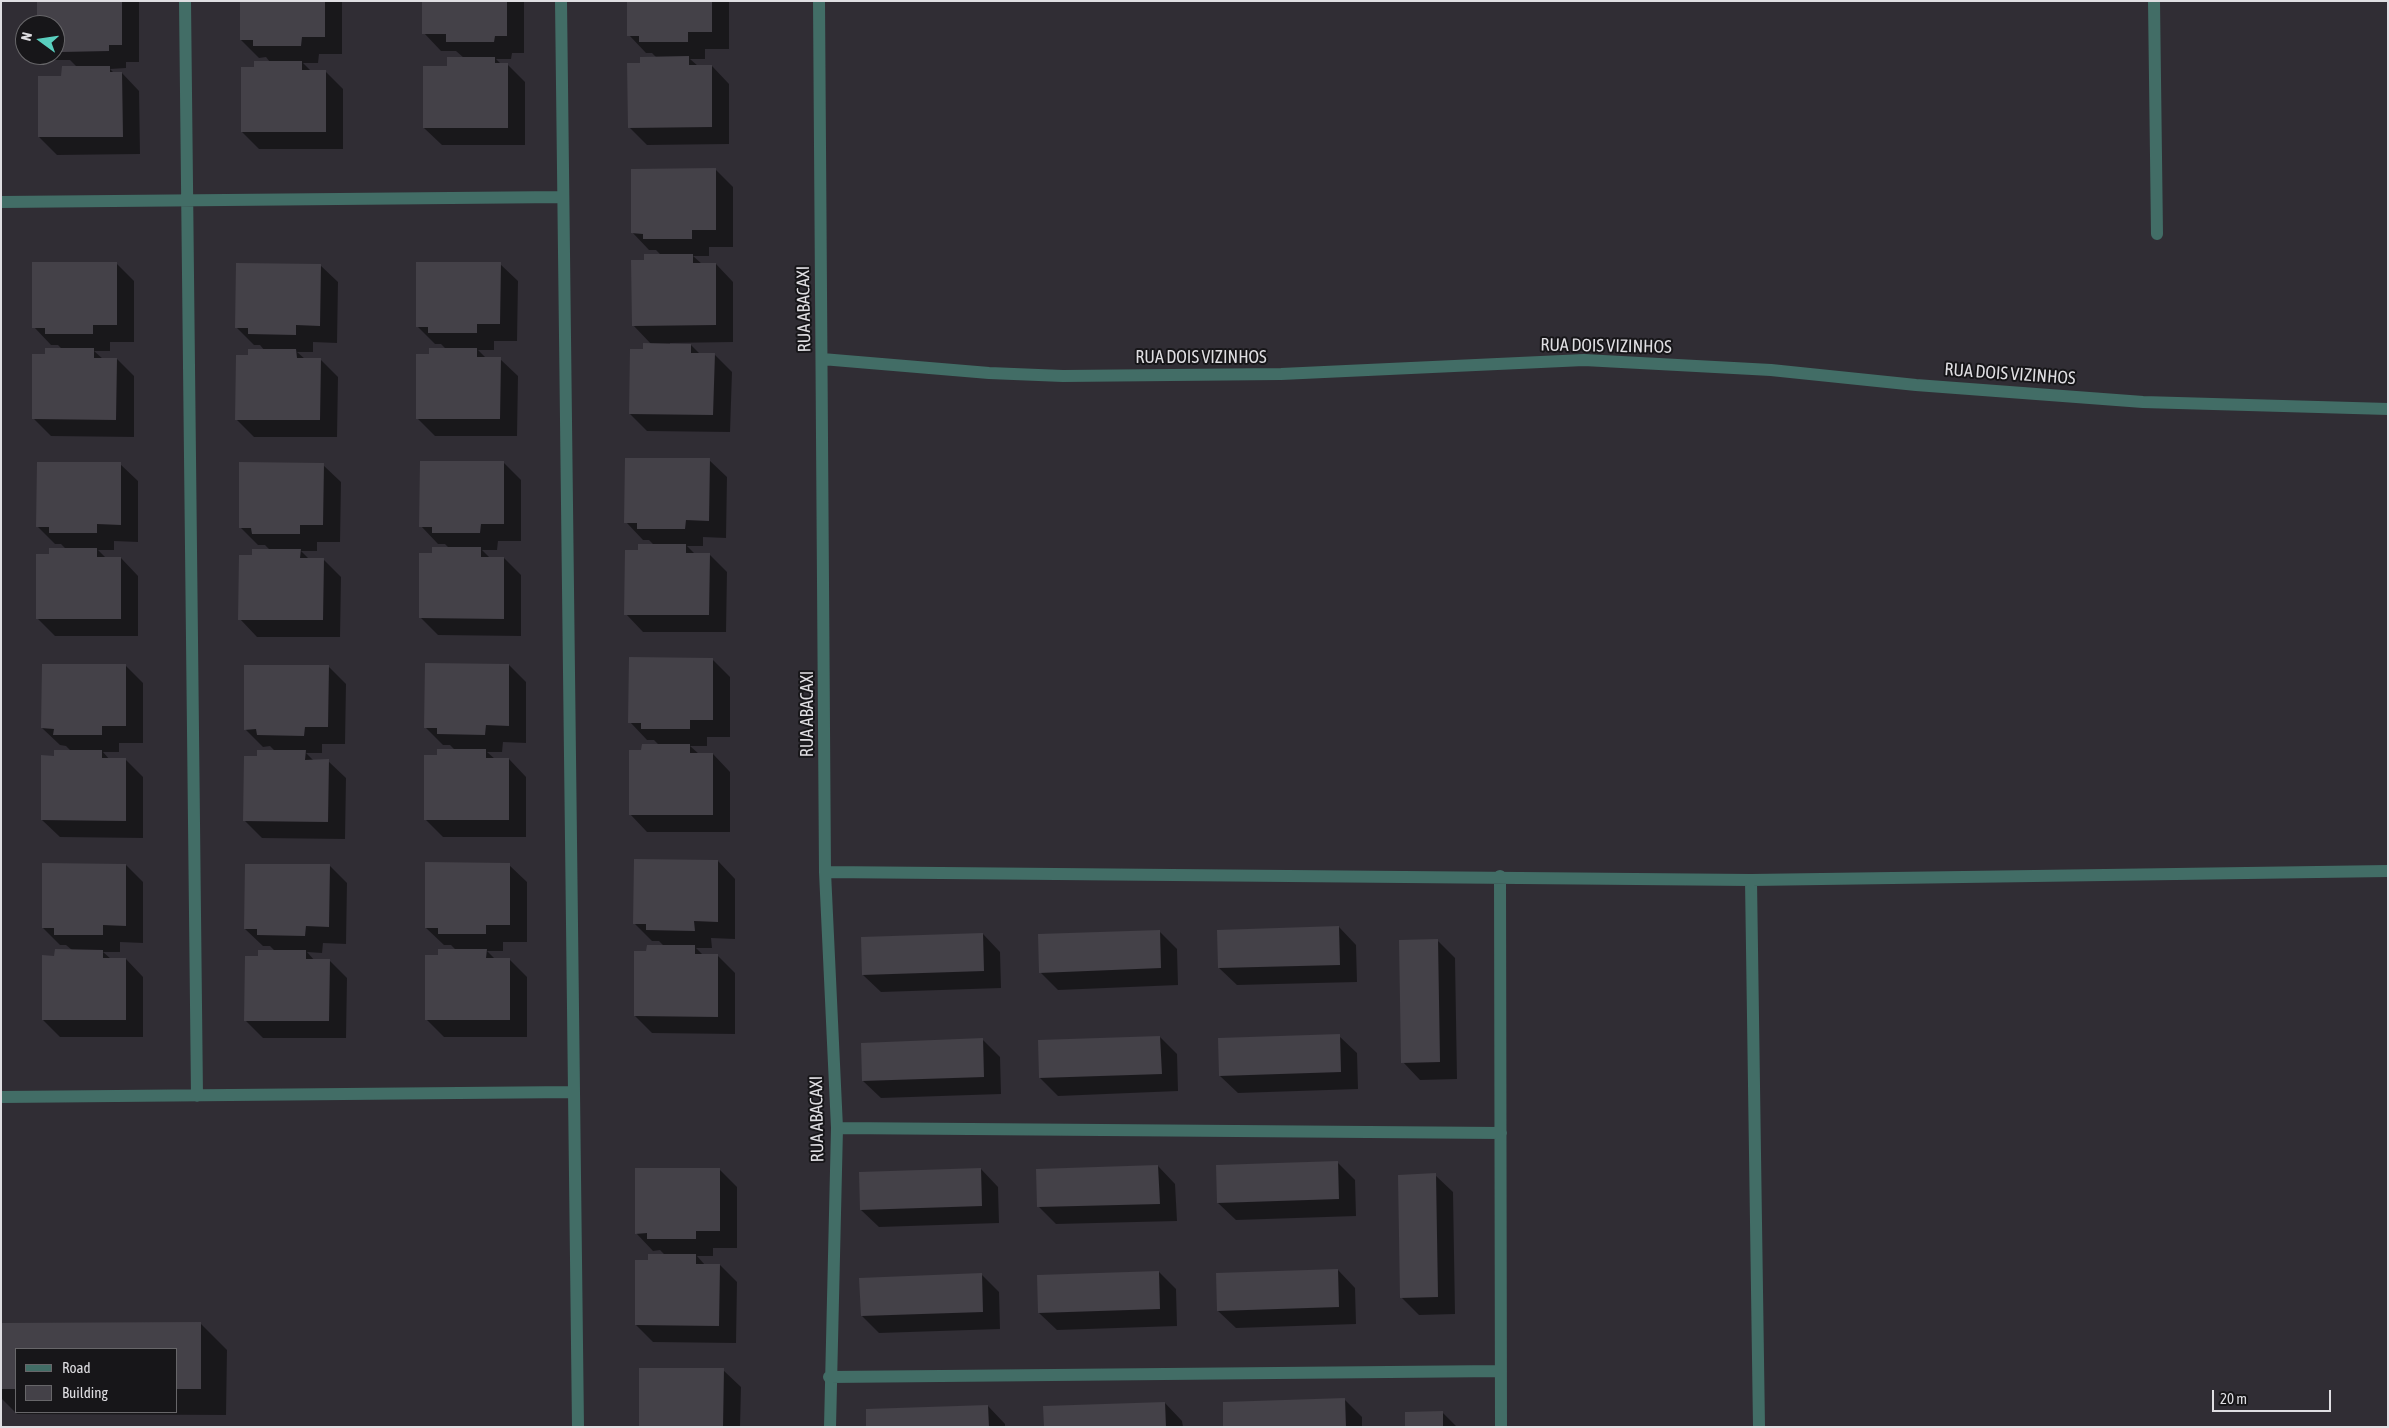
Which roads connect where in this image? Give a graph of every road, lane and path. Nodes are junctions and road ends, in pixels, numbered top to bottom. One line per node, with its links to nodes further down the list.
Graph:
1 (185, 1): 6 (street)
2 (561, 1): 5 (street)
3 (819, 1): 9 (street, RUA ABACAXI)
4 (2154, 1): 8 (street)
5 (563, 198): 6 (street); 15 (street)
6 (187, 201): 7 (street); 16 (street)
7 (1, 202)
8 (2157, 234)
9 (822, 359): 10 (street, RUA DOIS VIZINHOS); 12 (street, RUA ABACAXI)
10 (2388, 409)
11 (2388, 871): 14 (street)
12 (825, 872): 13 (street); 18 (street, RUA ABACAXI)
13 (1500, 876): 14 (street); 19 (street)
14 (1751, 880): 25 (street)
15 (574, 1092): 16 (street); 22 (street)
16 (197, 1096): 17 (street)
17 (1, 1097)
18 (837, 1128): 19 (street); 21 (street, RUA ABACAXI)
19 (1500, 1133): 20 (street)
20 (1501, 1371): 21 (street); 24 (street)
21 (829, 1376): 23 (street, RUA ABACAXI)
22 (578, 1427)
23 (830, 1427)
24 (1501, 1427)
25 (1759, 1427)

